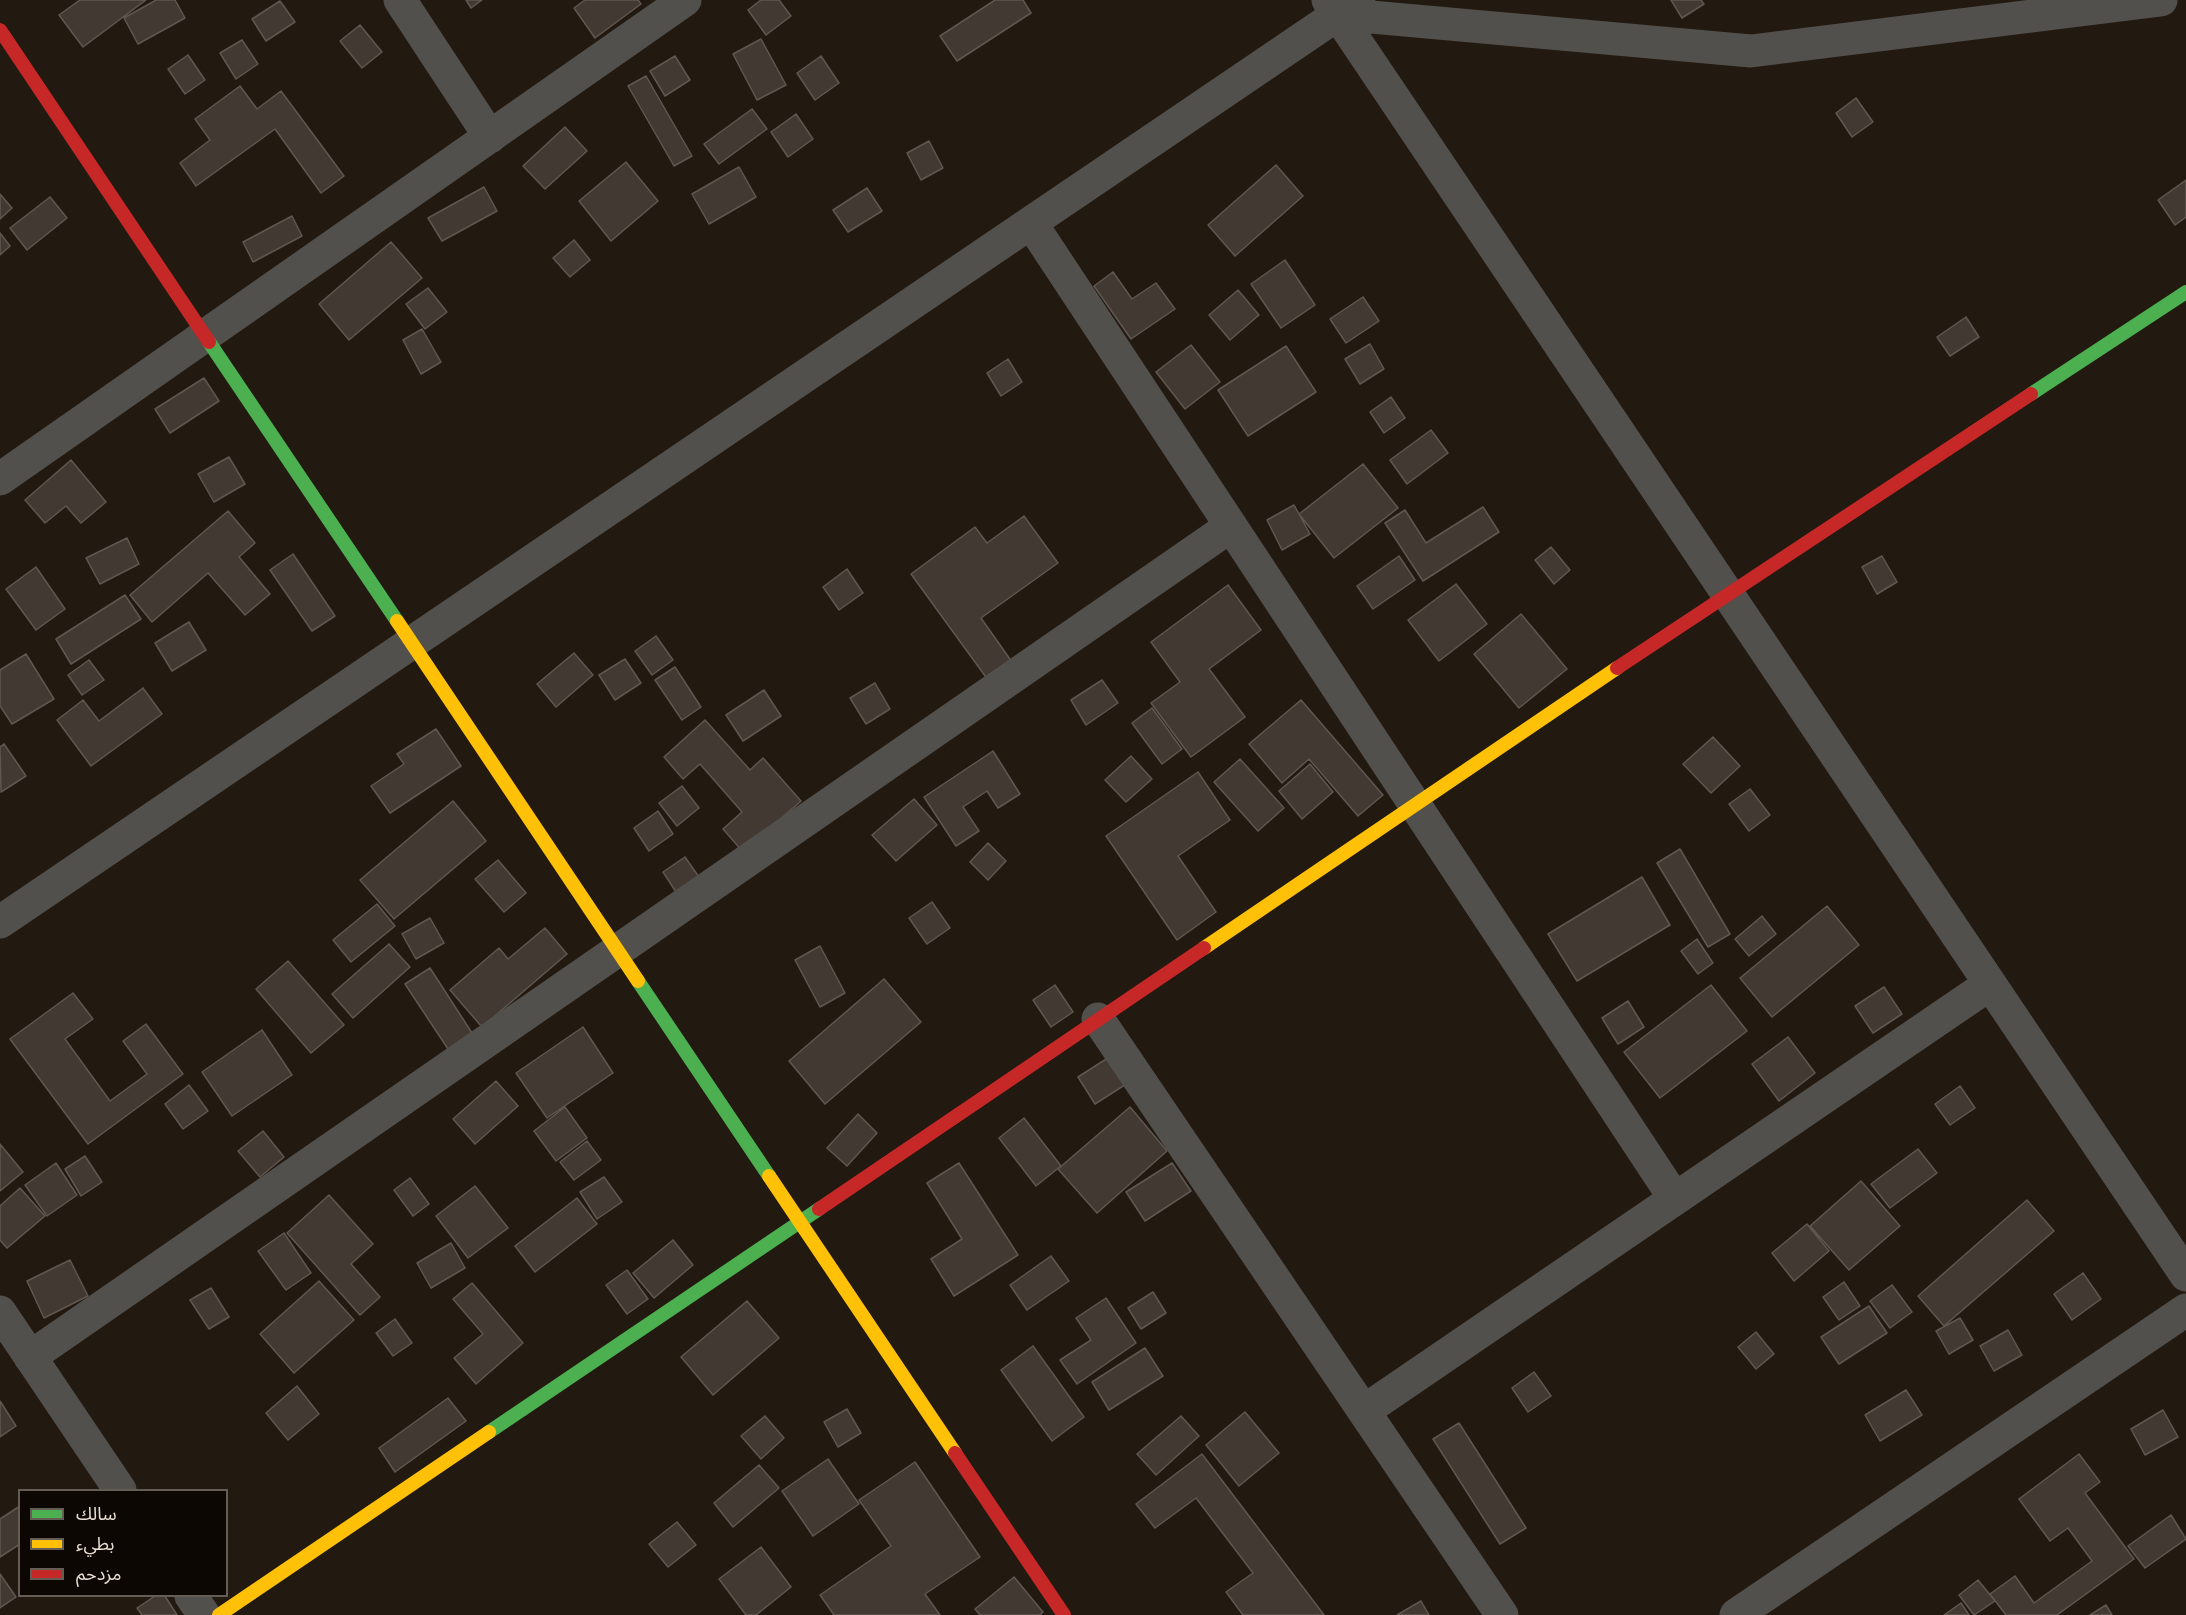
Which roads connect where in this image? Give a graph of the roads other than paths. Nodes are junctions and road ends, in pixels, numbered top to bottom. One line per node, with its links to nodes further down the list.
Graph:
1 (400, 0): 6 (street)
2 (685, 0): 6 (street)
3 (2161, 0): 4 (street)
4 (1342, 5): 7 (street); 12 (street)
5 (0, 30): 9 (street)
6 (490, 137): 9 (street)
7 (1030, 223): 11 (street); 13 (street)
8 (2186, 292): 12 (street)
9 (206, 337): 10 (street); 13 (street)
10 (0, 479)
11 (1231, 526): 14 (street); 16 (street)
12 (1727, 593): 14 (street); 17 (street)
13 (411, 643): 15 (street); 16 (street)
14 (1414, 804): 18 (street); 19 (street)
15 (0, 922)
16 (617, 950): 20 (street); 24 (street)
17 (1990, 984): 19 (street); 21 (street)
18 (1098, 1019): 20 (street); 25 (street)
19 (1675, 1198): 25 (street)
20 (799, 1221): 29 (street); 30 (street)
21 (2186, 1275)
22 (2186, 1310): 32 (street)
23 (0, 1312): 24 (street)
24 (30, 1357): 26 (street)
25 (1364, 1411): 31 (street)
26 (119, 1489)
27 (192, 1597): 28 (street)
28 (204, 1615)
29 (219, 1615)
30 (1064, 1615)
31 (1502, 1615)
32 (1736, 1615)

